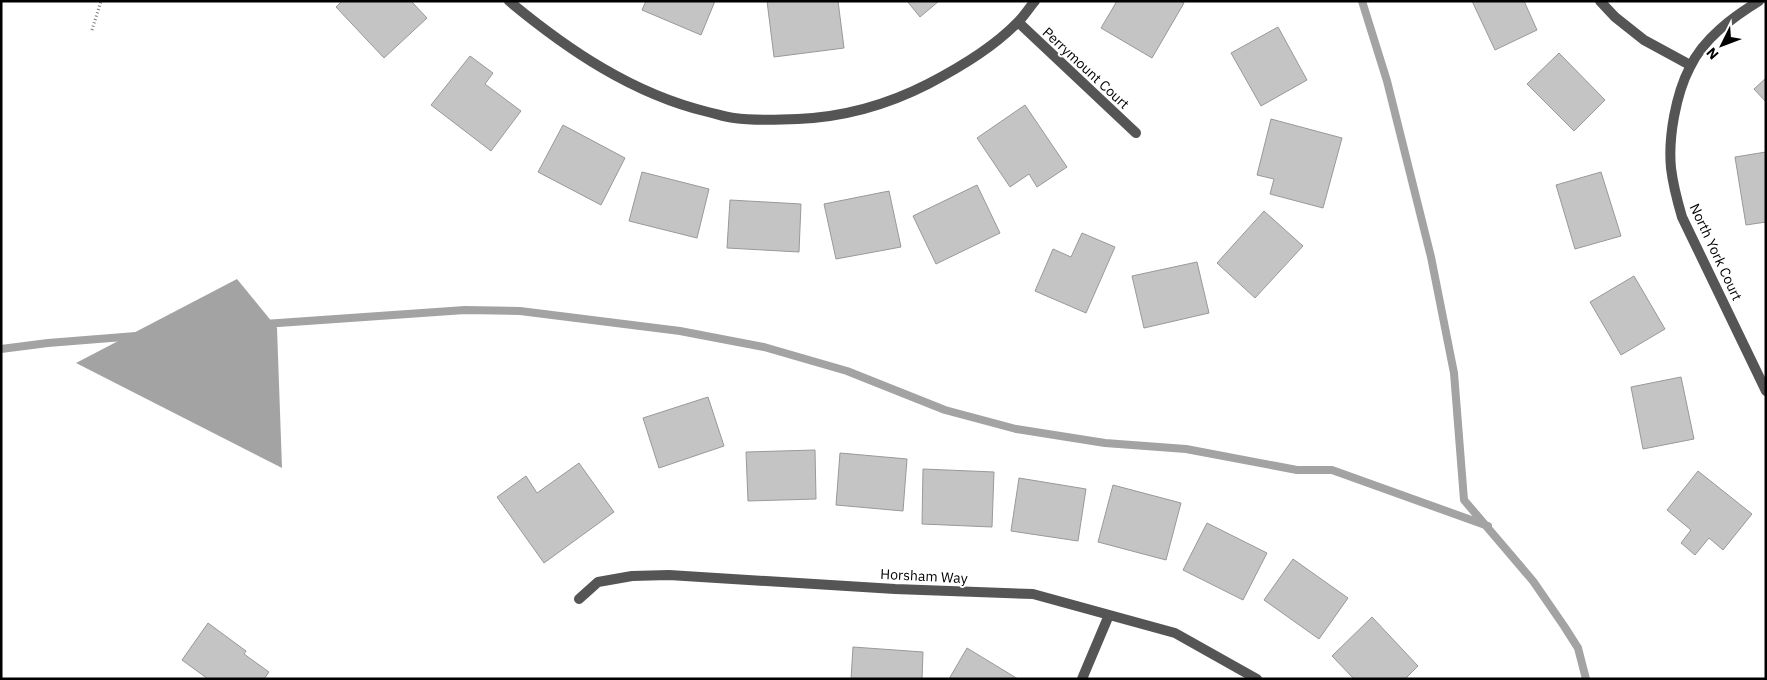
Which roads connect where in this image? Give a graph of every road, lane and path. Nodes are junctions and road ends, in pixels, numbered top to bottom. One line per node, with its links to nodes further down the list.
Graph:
1 (101, 1): 7 (path)
2 (509, 1): 6 (street)
3 (1034, 1): 6 (street)
4 (1600, 1): 8 (street)
5 (1759, 1): 8 (street, North York Court)
6 (1018, 22): 9 (street, Perrymount Court)
7 (92, 30)
8 (1690, 65): 10 (street, North York Court)
9 (1136, 133)
10 (1766, 391)
11 (578, 600): 12 (street, Horsham Way)
12 (1109, 615): 13 (street); 14 (street, Horsham Way)
13 (1082, 679)
14 (1258, 679)

